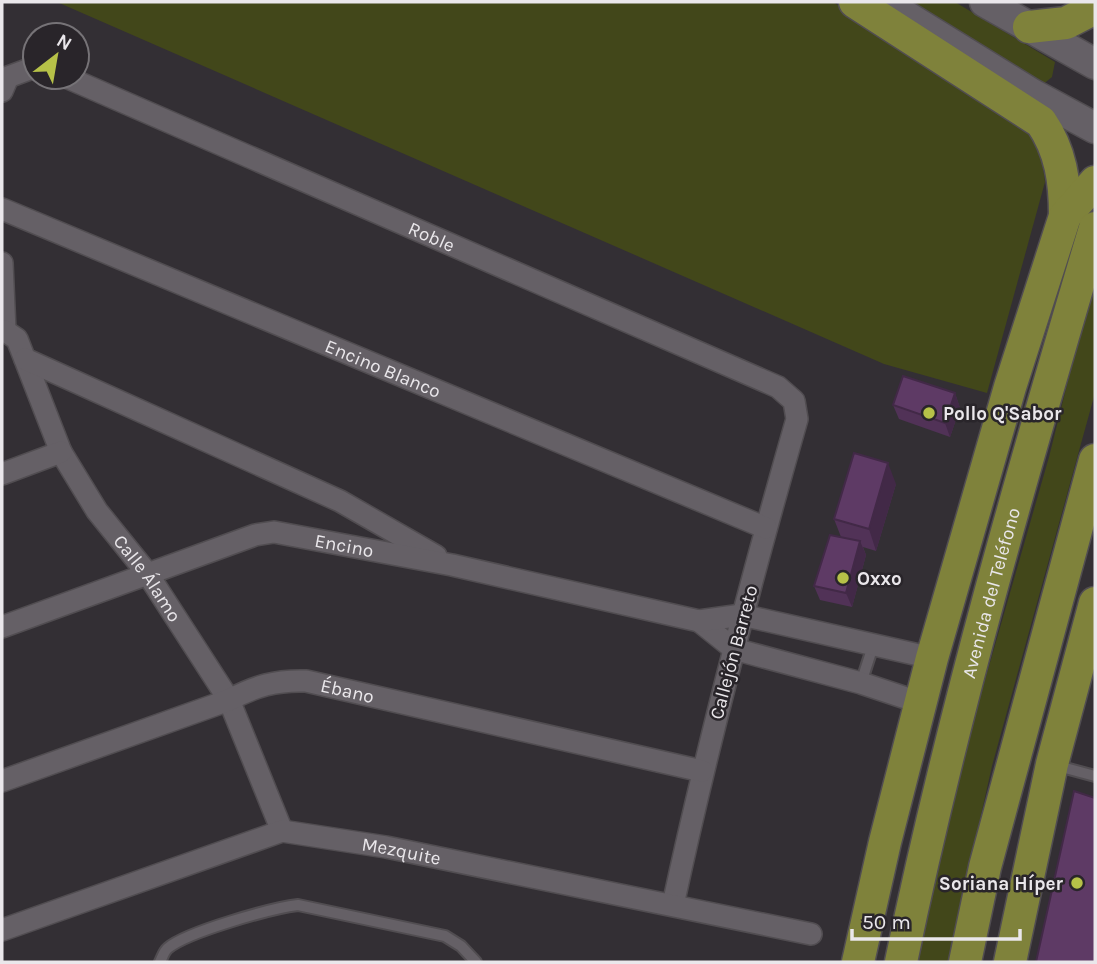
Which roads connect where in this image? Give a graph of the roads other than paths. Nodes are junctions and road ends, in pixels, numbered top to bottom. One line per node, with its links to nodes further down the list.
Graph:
1 (855, 2): 14 (main road)
2 (883, 2): 11 (main road)
3 (986, 2): 5 (main road)
4 (1095, 8): 5 (main road)
5 (1041, 33): 6 (main road); 7 (main road)
6 (1095, 43)
7 (1095, 64)
8 (21, 75): 9 (street)
9 (5, 84)
10 (91, 88): 21 (street, Roble)
11 (1095, 128)
12 (1095, 182): 14 (main road)
13 (2, 209): 25 (street, Encino Blanco)
14 (1065, 216): 19 (main road)
15 (1095, 228): 20 (main road, Avenida del Teléfono)
16 (2, 263): 17 (street)
17 (4, 331): 18 (street, Calle Álamo)
18 (25, 359): 22 (street, Calle Álamo); 26 (street)
19 (1010, 387): 20 (main road); 34 (main road)
20 (1045, 396): 44 (main road, Avenida del Teléfono)
21 (794, 401): 25 (street, Callejón Barreto)
22 (61, 452): 24 (street); 27 (street, Calle Álamo)
23 (1095, 460): 52 (main road)
24 (2, 474)
25 (766, 528): 29 (street, Callejón Barreto)
26 (452, 565): 27 (street, Encino); 30 (street, Encino)
27 (148, 573): 31 (street, Encino); 36 (street, Calle Álamo)
28 (1095, 603): 38 (main road)
29 (742, 615): 30 (street, Encino); 32 (street, Encino); 33 (street, Callejón Barreto)
30 (699, 621): 33 (street, Encino)
31 (2, 627)
32 (873, 646): 34 (street, Encino); 35 (lane)
33 (734, 649): 35 (street, Encino); 39 (street, Callejón Barreto)
34 (932, 657): 37 (main road)
35 (861, 683): 37 (street, Encino)
36 (229, 700): 39 (street, Ébano); 41 (street, Ébano); 42 (street, Calle Álamo)
37 (921, 704): 43 (main road)
38 (1052, 764): 40 (lane); 53 (main road)
39 (702, 771): 45 (street, Callejón Barreto)
40 (1095, 776)
41 (2, 781)
42 (282, 831): 45 (street, Mezquite); 46 (street, Mezquite)
43 (885, 842): 44 (main road); 50 (main road)
44 (924, 851): 51 (main road, Avenida del Teléfono)
45 (673, 905): 47 (street, Mezquite)
46 (2, 930)
47 (811, 934)
48 (160, 962): 49 (lane)
49 (476, 962)
50 (859, 962)
51 (901, 962)
52 (965, 962)
53 (1010, 962)

